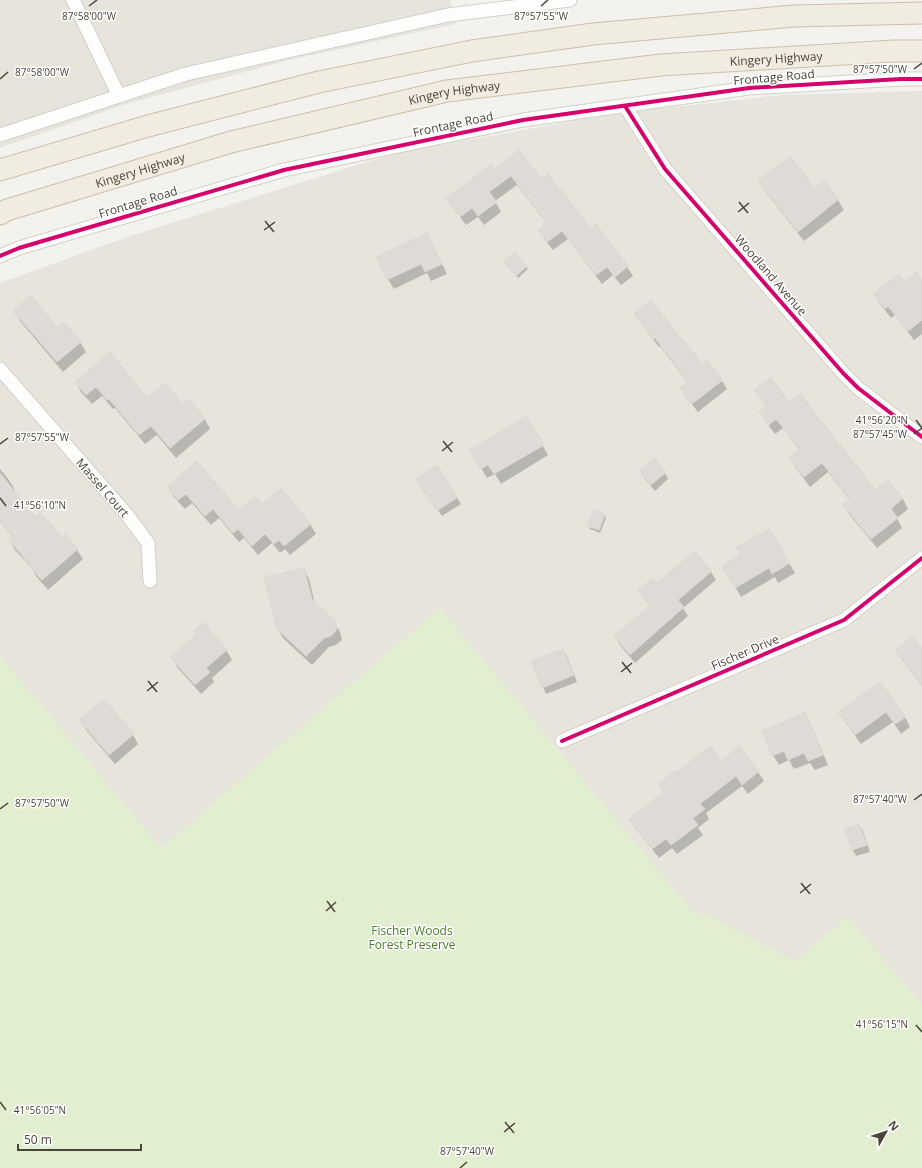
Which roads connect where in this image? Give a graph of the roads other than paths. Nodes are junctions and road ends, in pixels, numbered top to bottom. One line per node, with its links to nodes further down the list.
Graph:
1 (73, 0): 6 (street)
2 (570, 0): 6 (street)
3 (922, 13): 9 (highway)
4 (922, 51): 10 (highway, Kingery Highway)
5 (922, 79): 7 (street, Frontage Road)
6 (119, 96): 8 (street)
7 (625, 106): 11 (street, Frontage Road); 13 (street, Woodland Avenue)
8 (0, 135)
9 (0, 170)
10 (0, 214)
11 (0, 256)
12 (0, 369): 15 (street, Massel Court)
13 (922, 438)
14 (922, 558): 16 (street, Fischer Drive)
15 (150, 581)
16 (562, 741)

